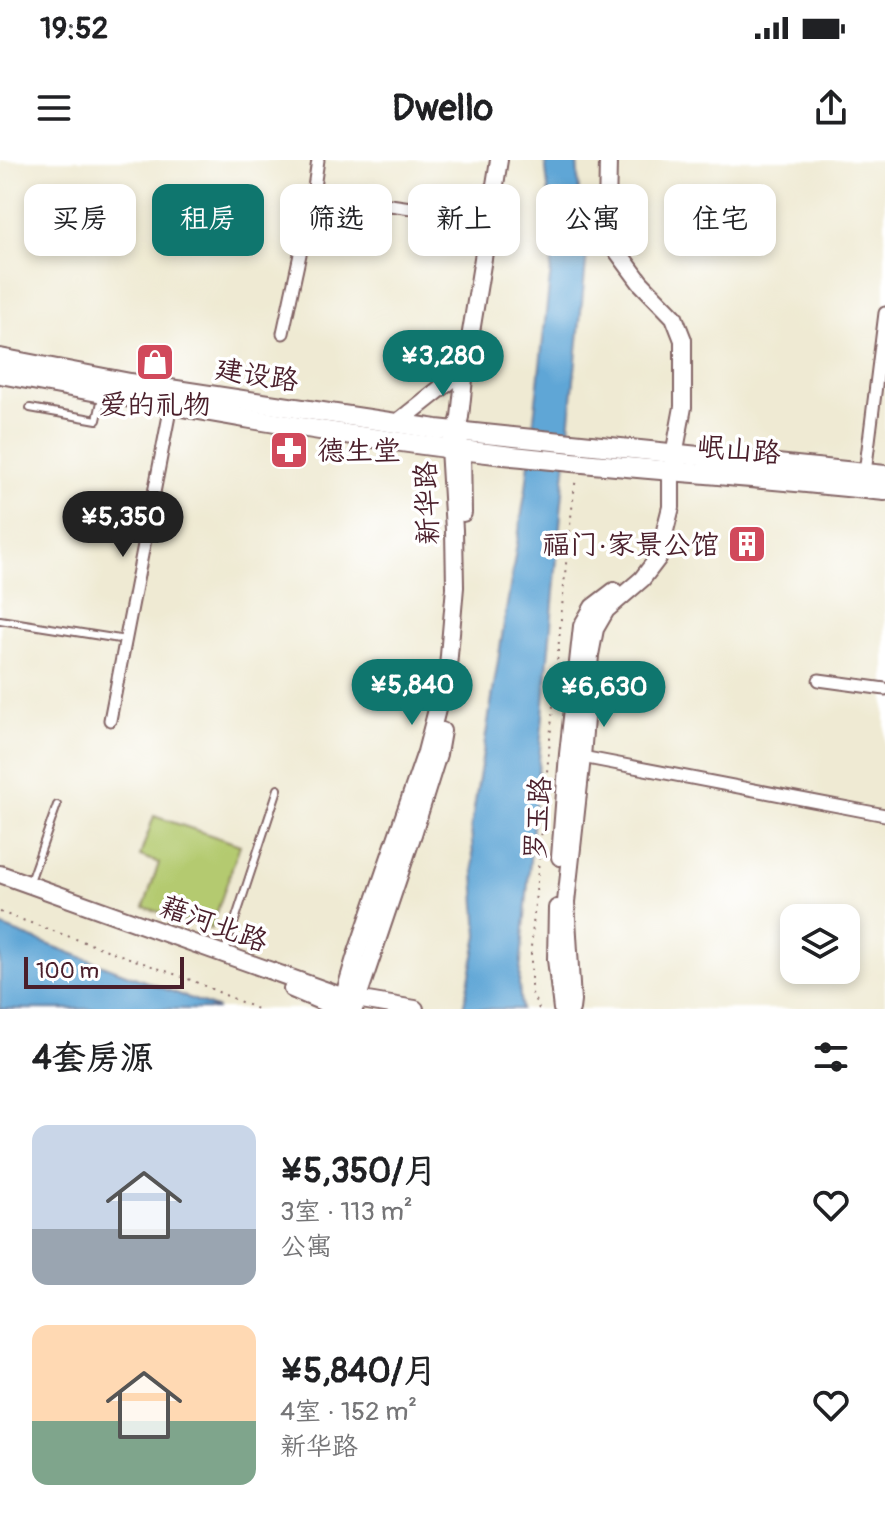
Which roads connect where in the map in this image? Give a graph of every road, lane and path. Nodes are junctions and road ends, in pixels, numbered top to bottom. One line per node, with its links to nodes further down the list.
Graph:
1 (318, 160): 4 (street)
2 (499, 160): 5 (main road)
3 (608, 160): 19 (main road, 罗玉路)
4 (314, 184)
5 (495, 184)
6 (300, 256): 9 (street)
7 (482, 256): 11 (main road)
8 (885, 313): 20 (street)
9 (283, 333)
10 (0, 358): 16 (main road, 建设路)
11 (465, 369): 16 (main road); 17 (main road, 新华路)
12 (0, 374): 13 (main road, 建设路)
13 (103, 393): 14 (main road, 建设路); 15 (lane)
14 (171, 405): 17 (main road, 建设路); 24 (street)
15 (30, 408)
16 (397, 423): 17 (main road, 建设路)
17 (456, 443): 18 (main road, 建设路); 18 (main road, 建设路); 37 (main road, 新华路)
18 (588, 454): 19 (main road); 40 (path)
19 (673, 462): 20 (main road, 岷山路); 22 (main road, 岷山路); 28 (main road, 罗玉路); 41 (main road, 罗玉路)
20 (865, 473): 21 (main road, 岷山路)
21 (885, 475)
22 (885, 491)
23 (0, 620): 24 (lane)
24 (126, 640): 27 (street)
25 (819, 680): 26 (street)
26 (885, 689)
27 (110, 720)
28 (582, 757): 31 (street); 42 (main road, 罗玉路)
29 (278, 789): 36 (lane)
30 (57, 805): 33 (lane)
31 (885, 815)
32 (0, 874): 33 (main road, 藉河北路)
33 (29, 884): 36 (main road, 藉河北路)
34 (0, 885): 37 (main road, 藉河北路)
35 (0, 912): 38 (path)
36 (224, 954): 37 (main road, 藉河北路)
37 (347, 1005): 39 (main road, 藉河北路)
38 (257, 1009)
39 (415, 1009)
40 (539, 1009)
41 (562, 1009)
42 (571, 1009)

